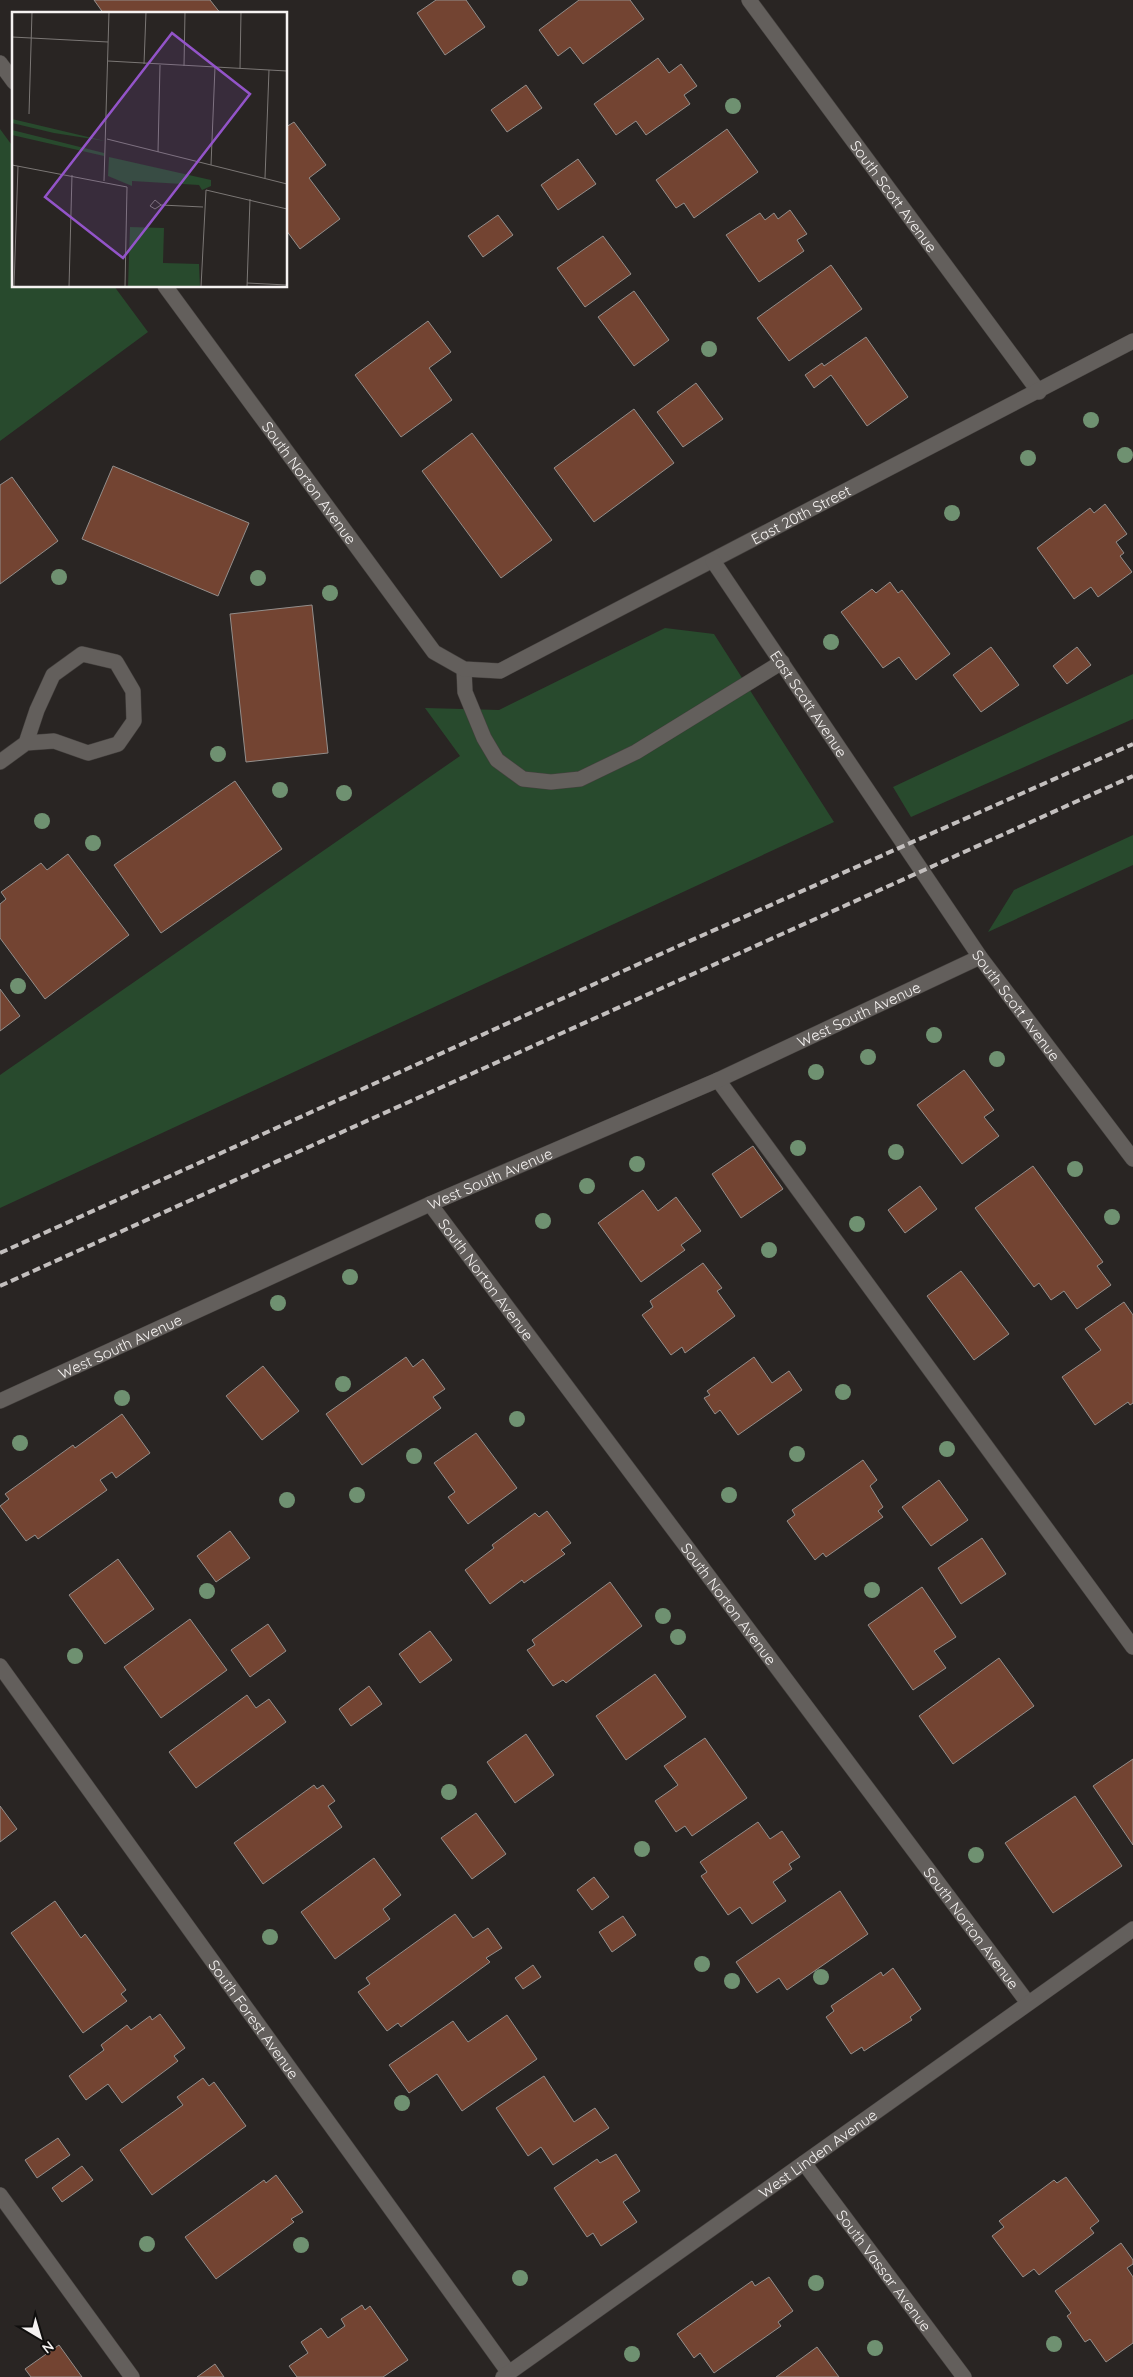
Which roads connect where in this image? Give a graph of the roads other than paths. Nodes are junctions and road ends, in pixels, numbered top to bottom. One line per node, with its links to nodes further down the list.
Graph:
1 (749, 0): 6 (street, South Scott Avenue)
2 (0, 63): 3 (street)
3 (12, 79)
4 (166, 288): 9 (street, South Norton Avenue)
5 (1133, 341): 6 (street, East 20th Street)
6 (1039, 392): 7 (street, East 20th Street)
7 (713, 561): 8 (street, East Scott Avenue); 9 (street, East 20th Street)
8 (782, 662): 9 (street); 12 (street, East Scott Avenue)
9 (464, 668)
10 (26, 743): 10 (street); 11 (street)
11 (0, 762)
12 (906, 846): 13 (street, South Scott Avenue)
13 (980, 957): 14 (street, West South Avenue); 15 (street, South Scott Avenue)
14 (718, 1080): 16 (street, West South Avenue); 18 (street)
15 (1133, 1159)
16 (430, 1204): 17 (street, West South Avenue); 21 (street, South Norton Avenue)
17 (0, 1401)
18 (1133, 1647)
19 (0, 1666): 24 (street, South Forest Avenue)
20 (1133, 1929): 21 (street, West Linden Avenue)
21 (1028, 2003): 22 (street, West Linden Avenue)
22 (804, 2164): 24 (street, West Linden Avenue); 26 (street, South Vassar Avenue)
23 (0, 2195): 25 (street)
24 (506, 2375)
25 (132, 2377)
26 (964, 2377)

